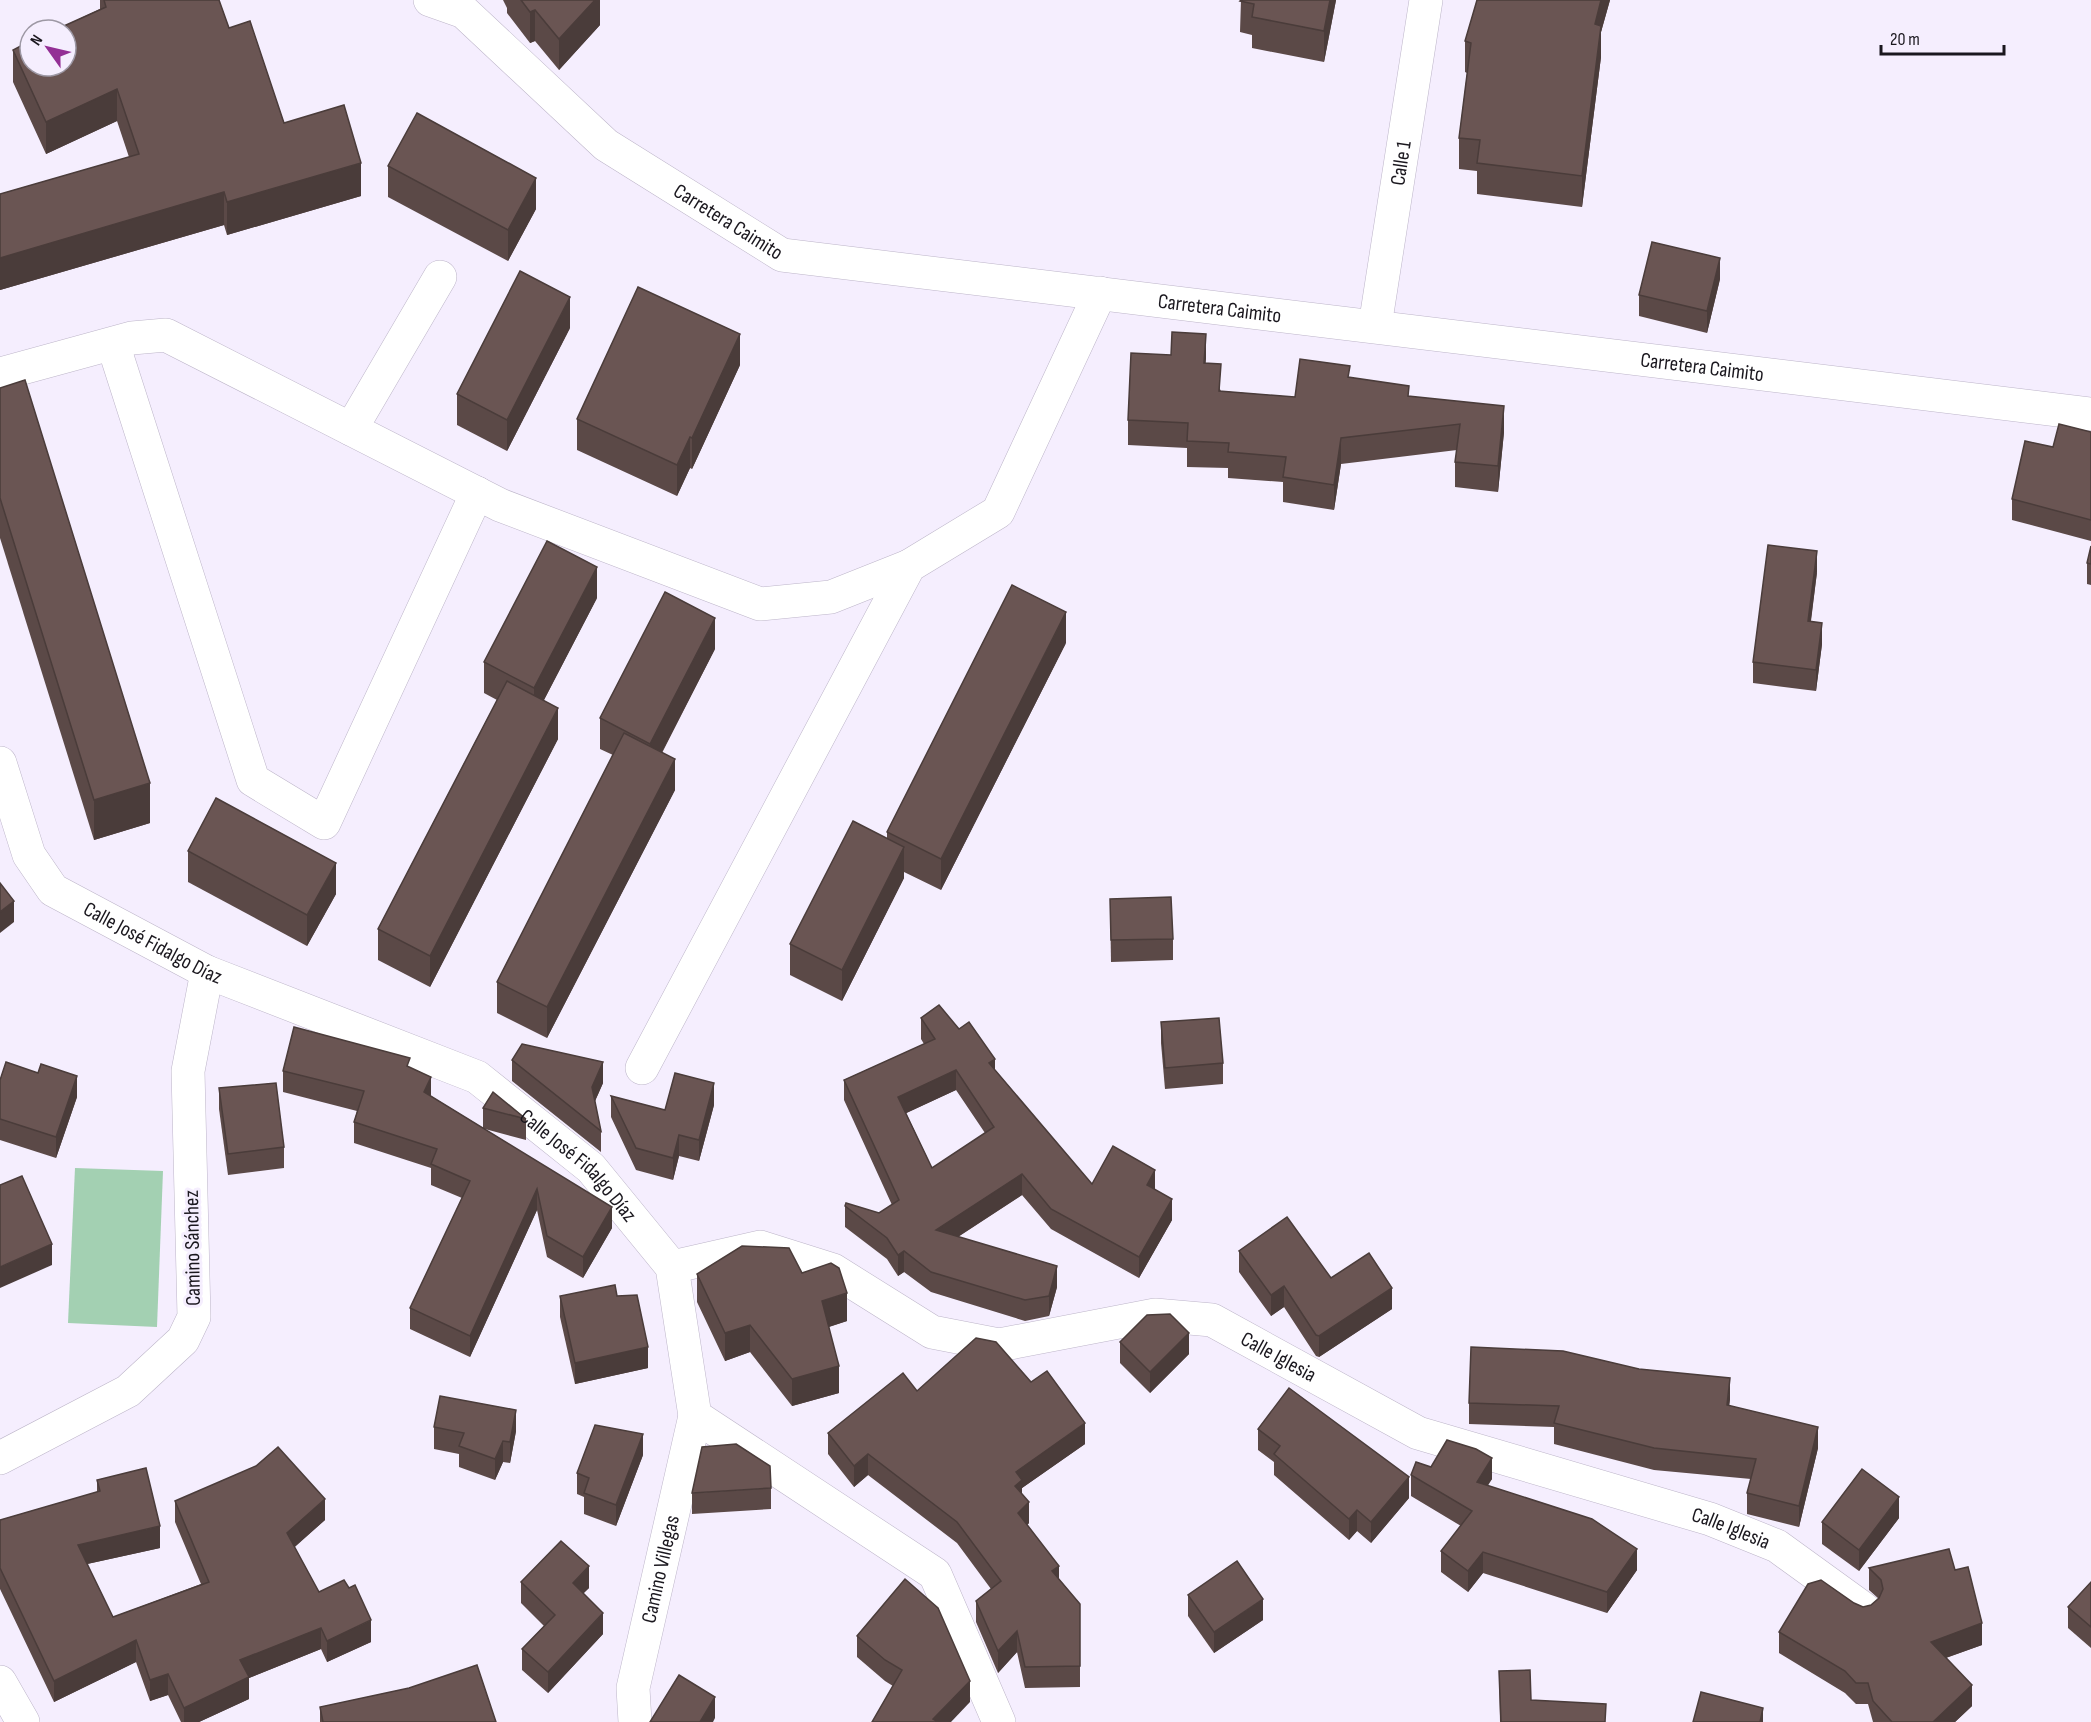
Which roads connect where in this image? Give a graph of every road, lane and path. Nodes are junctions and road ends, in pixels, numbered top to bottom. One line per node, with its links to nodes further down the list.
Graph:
1 (430, 0): 3 (street, Carretera Caimito)
2 (1426, 0): 6 (street, Calle 1)
3 (460, 6): 5 (street, Carretera Caimito)
4 (440, 277): 10 (street)
5 (1100, 293): 6 (street, Carretera Caimito); 12 (street)
6 (1375, 326): 9 (street, Carretera Caimito)
7 (113, 344): 8 (street); 10 (street); 11 (street)
8 (0, 374)
9 (2091, 414)
10 (351, 429): 11 (street)
11 (477, 493): 12 (street)
12 (909, 566): 15 (street)
13 (0, 763): 14 (street, Calle José Fidalgo Díaz)
14 (207, 972): 16 (street, Calle José Fidalgo Díaz); 18 (street, Camino Sánchez)
15 (642, 1068)
16 (672, 1267): 17 (street); 19 (street, Calle Iglesia)
17 (695, 1416): 22 (street, Camino Villegas); 23 (street)
18 (0, 1458)
19 (1864, 1609)
20 (0, 1682): 21 (street)
21 (23, 1722)
22 (635, 1722)
23 (999, 1722)

